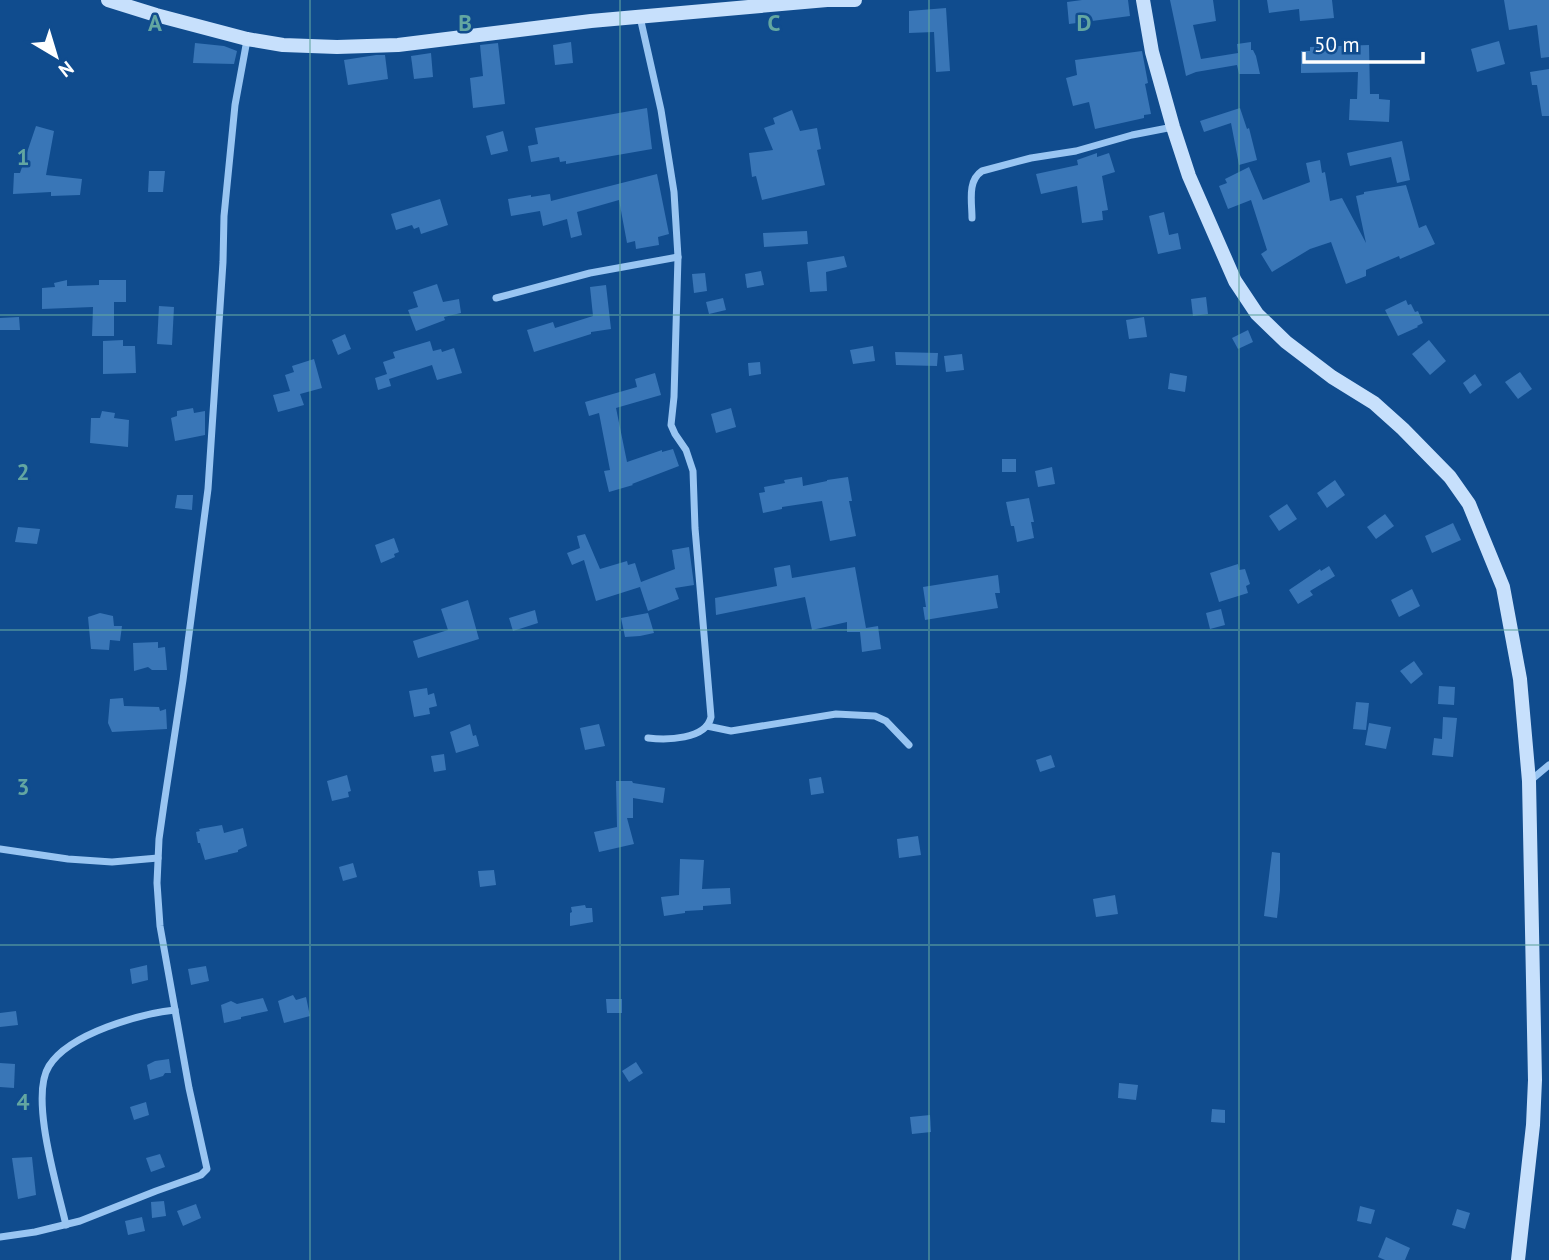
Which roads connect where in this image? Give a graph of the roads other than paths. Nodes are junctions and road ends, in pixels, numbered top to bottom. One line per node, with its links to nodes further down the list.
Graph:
1 (108, 0): 6 (street)
2 (827, 0): 3 (street); 5 (street)
3 (855, 0)
4 (1143, 0): 7 (street)
5 (640, 16): 6 (street); 9 (street)
6 (247, 39): 17 (street)
7 (1173, 127): 8 (street); 15 (street)
8 (972, 218)
9 (678, 257): 10 (street); 11 (street)
10 (496, 298)
11 (707, 726): 12 (street); 13 (street)
12 (648, 738)
13 (909, 745)
14 (1549, 765): 15 (street)
15 (1530, 781): 21 (street)
16 (0, 849): 17 (street)
17 (158, 858): 18 (street)
18 (175, 1010): 19 (street); 19 (street)
19 (66, 1225): 20 (street)
20 (0, 1237)
21 (1518, 1260)

